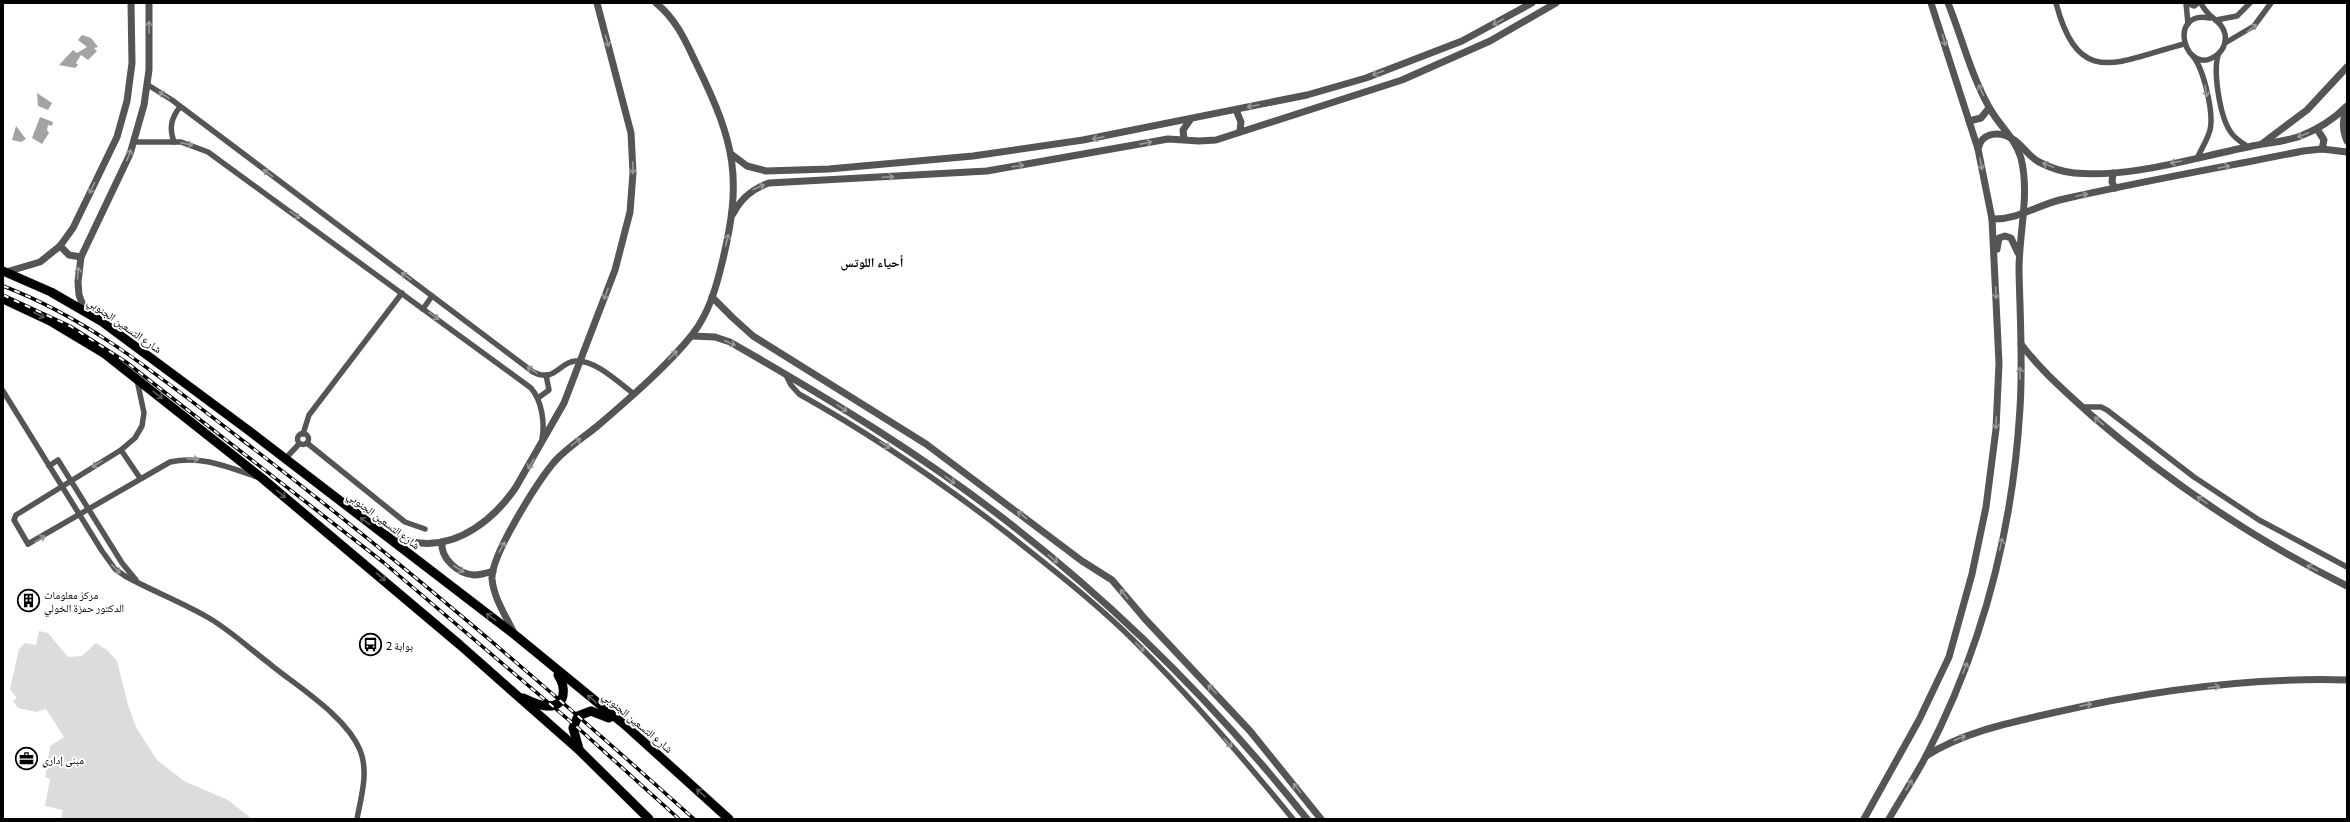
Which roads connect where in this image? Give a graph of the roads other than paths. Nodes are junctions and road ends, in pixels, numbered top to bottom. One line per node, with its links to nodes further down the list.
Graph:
1 (131, 3): 49 (street, one-way to 49)
2 (149, 3): 23 (street, one-way to 2)
3 (598, 3): 62 (street, one-way to 62)
4 (656, 3): 42 (street)
5 (1532, 3): 27 (street, one-way to 27)
6 (1556, 3): 31 (street)
7 (1931, 3): 29 (street, one-way to 29)
8 (2056, 3): 19 (street)
9 (2186, 3): 10 (street); 17 (street)
10 (2198, 3)
11 (2202, 3): 15 (street)
12 (2250, 3): 16 (street)
13 (2270, 3): 18 (street, one-way to 13)
14 (1949, 5): 26 (street, one-way to 14)
15 (2210, 18): 16 (street); 17 (street)
16 (2216, 20): 18 (street)
17 (2188, 24): 19 (street)
18 (2225, 43): 20 (street)
19 (2184, 44): 21 (street)
20 (2219, 53): 21 (street); 38 (street)
21 (2193, 55): 43 (street, one-way to 43)
22 (2347, 67): 37 (street)
23 (148, 85): 24 (street, one-way to 23); 35 (street)
24 (180, 107): 36 (street); 55 (street, one-way to 24)
25 (2347, 107): 30 (street); 34 (street)
26 (1989, 108): 29 (street); 33 (street)
27 (1236, 110): 28 (street); 31 (street)
28 (1190, 120): 32 (street); 42 (street, one-way to 42)
29 (1969, 121): 39 (street)
30 (2317, 129): 37 (street, one-way to 37); 40 (street)
31 (1240, 131): 32 (street)
32 (1184, 139): 46 (street, one-way to 32)
33 (2015, 140): 39 (street); 44 (street, one-way to 33); 47 (street)
34 (2347, 141)
35 (134, 142): 36 (street); 51 (street, one-way to 35)
36 (174, 142): 54 (street, one-way to 54)
37 (2260, 145): 38 (street)
38 (2248, 147): 43 (street)
39 (1978, 149): 48 (street, one-way to 48)
40 (2322, 149): 41 (street); 45 (street, one-way to 40)
41 (2347, 152)
42 (731, 154): 46 (street)
43 (2197, 159): 44 (street, one-way to 44)
44 (2113, 173): 45 (street)
45 (2115, 188): 47 (street, one-way to 45)
46 (733, 214): 56 (street, one-way to 46)
47 (2022, 215): 48 (street); 50 (street)
48 (1992, 219): 52 (street)
49 (60, 246): 51 (street); 53 (street)
50 (2019, 256): 52 (street); 61 (street)
51 (81, 257): 59 (street, one-way to 51)
52 (1994, 263): 109 (street, one-way to 109)
53 (4, 271): 59 (main road, شارع التسعين الجنوبي)
54 (402, 293): 58 (street); 70 (street)
55 (432, 296): 58 (street); 63 (street, one-way to 55)
56 (712, 297): 60 (street); 101 (street, one-way to 56)
57 (3, 299): 65 (main road, one-way to 65)
58 (423, 308): 68 (street, one-way to 68)
59 (85, 311): 75 (main road, شارع التسعين الجنوبي)
60 (692, 336): 64 (street, one-way to 64); 67 (street, one-way to 60)
61 (2021, 344): 69 (street); 100 (street, one-way to 61)
62 (580, 362): 63 (street); 67 (street); 73 (street)
63 (546, 375): 68 (street)
64 (786, 375): 102 (street, one-way to 102); 106 (street, one-way to 106)
65 (136, 378): 74 (street); 78 (main road, one-way to 78)
66 (3, 391): 76 (street)
67 (634, 394): 91 (street, one-way to 67)
68 (538, 398): 73 (street)
69 (2083, 407): 90 (street); 93 (street, one-way to 69)
70 (303, 434): 71 (street); 72 (street)
71 (307, 443): 72 (street); 83 (street)
72 (299, 444): 75 (street)
73 (541, 446): 87 (street, one-way to 87)
74 (121, 450): 77 (street); 79 (street, one-way to 79)
75 (285, 459): 85 (main road, شارع التسعين الجنوبي, one-way to 75)
76 (49, 466): 79 (street); 80 (street)
77 (140, 478): 78 (street, one-way to 78); 81 (street)
78 (263, 479): 97 (main road, one-way to 97)
79 (71, 480): 80 (street); 81 (street)
80 (61, 486): 82 (street); 82 (street, one-way to 82)
81 (89, 510): 82 (street); 84 (street)
82 (80, 516): 86 (street)
83 (425, 529)
84 (103, 532): 86 (street); 88 (street)
85 (381, 533): 87 (street); 94 (main road, شارع التسعين الجنوبي, one-way to 85)
86 (94, 538): 89 (street)
87 (442, 542): 91 (street, one-way to 91)
88 (111, 545): 89 (street); 92 (street)
89 (102, 551): 92 (street, one-way to 92)
90 (2347, 566)
91 (493, 571): 94 (street)
92 (138, 582): 103 (street)
93 (2347, 586)
94 (515, 635): 95 (main road, شارع التسعين الجنوبي)
95 (556, 670): 97 (main road); 98 (main road, شارع التسعين الجنوبي, one-way to 95)
96 (2347, 680): 100 (street, one-way to 96)
97 (516, 695): 99 (main road)
98 (625, 725): 99 (main road); 105 (main road, شارع التسعين الجنوبي, one-way to 98)
99 (580, 751): 104 (main road)
100 (1926, 756): 110 (street, one-way to 100)
101 (1275, 761): 102 (street); 108 (street, one-way to 101)
102 (1266, 768): 107 (street)
103 (357, 819)
104 (649, 819)
105 (729, 819)
106 (1293, 819)
107 (1307, 819)
108 (1321, 819)
109 (1864, 819)
110 (1889, 819)

